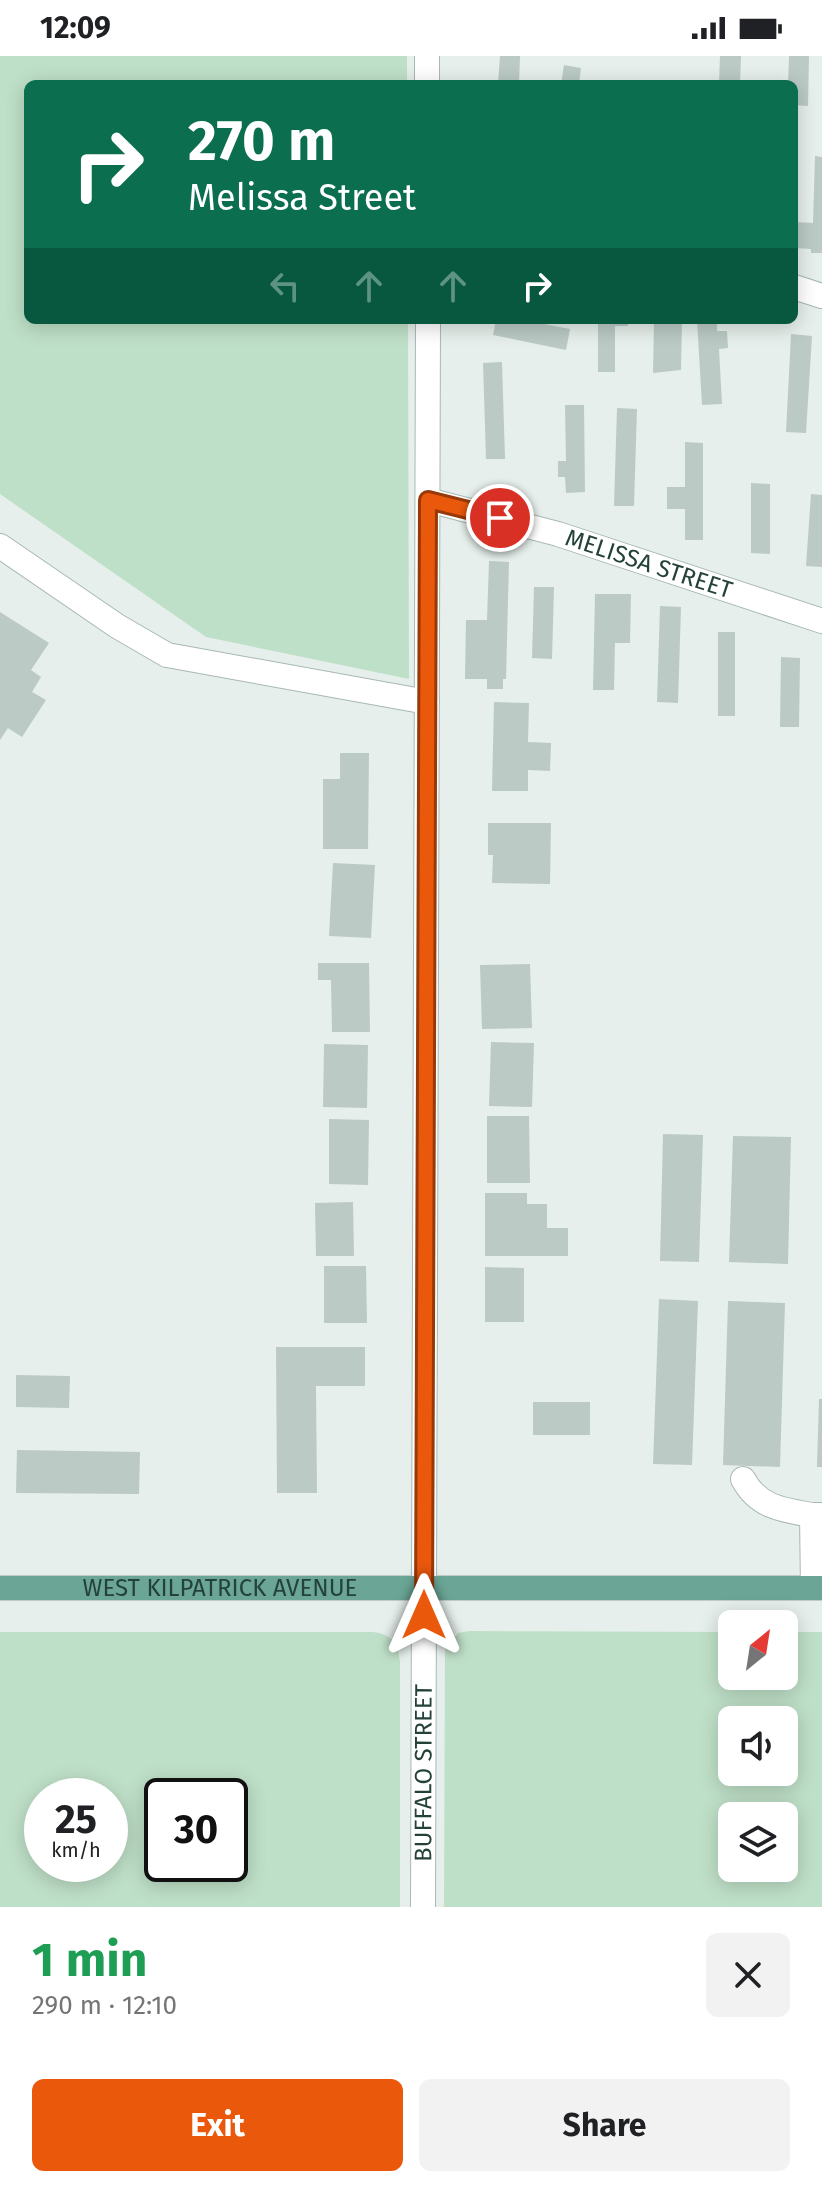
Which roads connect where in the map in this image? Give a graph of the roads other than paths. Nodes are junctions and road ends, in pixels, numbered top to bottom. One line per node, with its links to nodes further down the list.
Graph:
1 (427, 56): 2 (street)
2 (427, 80)
3 (798, 288): 4 (street)
4 (822, 296)
5 (428, 324): 6 (street, BUFFALO STREET)
6 (428, 500): 8 (street, MELISSA STREET); 9 (street, BUFFALO STREET)
7 (0, 546): 9 (street)
8 (822, 621)
9 (427, 702): 14 (street, BUFFALO STREET)
10 (743, 1479): 11 (street)
11 (817, 1515): 13 (street)
12 (0, 1588): 14 (main road, WEST KILPATRICK AVENUE)
13 (817, 1588): 14 (main road, WEST KILPATRICK AVENUE)
14 (425, 1589): 15 (street, BUFFALO STREET)
15 (423, 1907)

